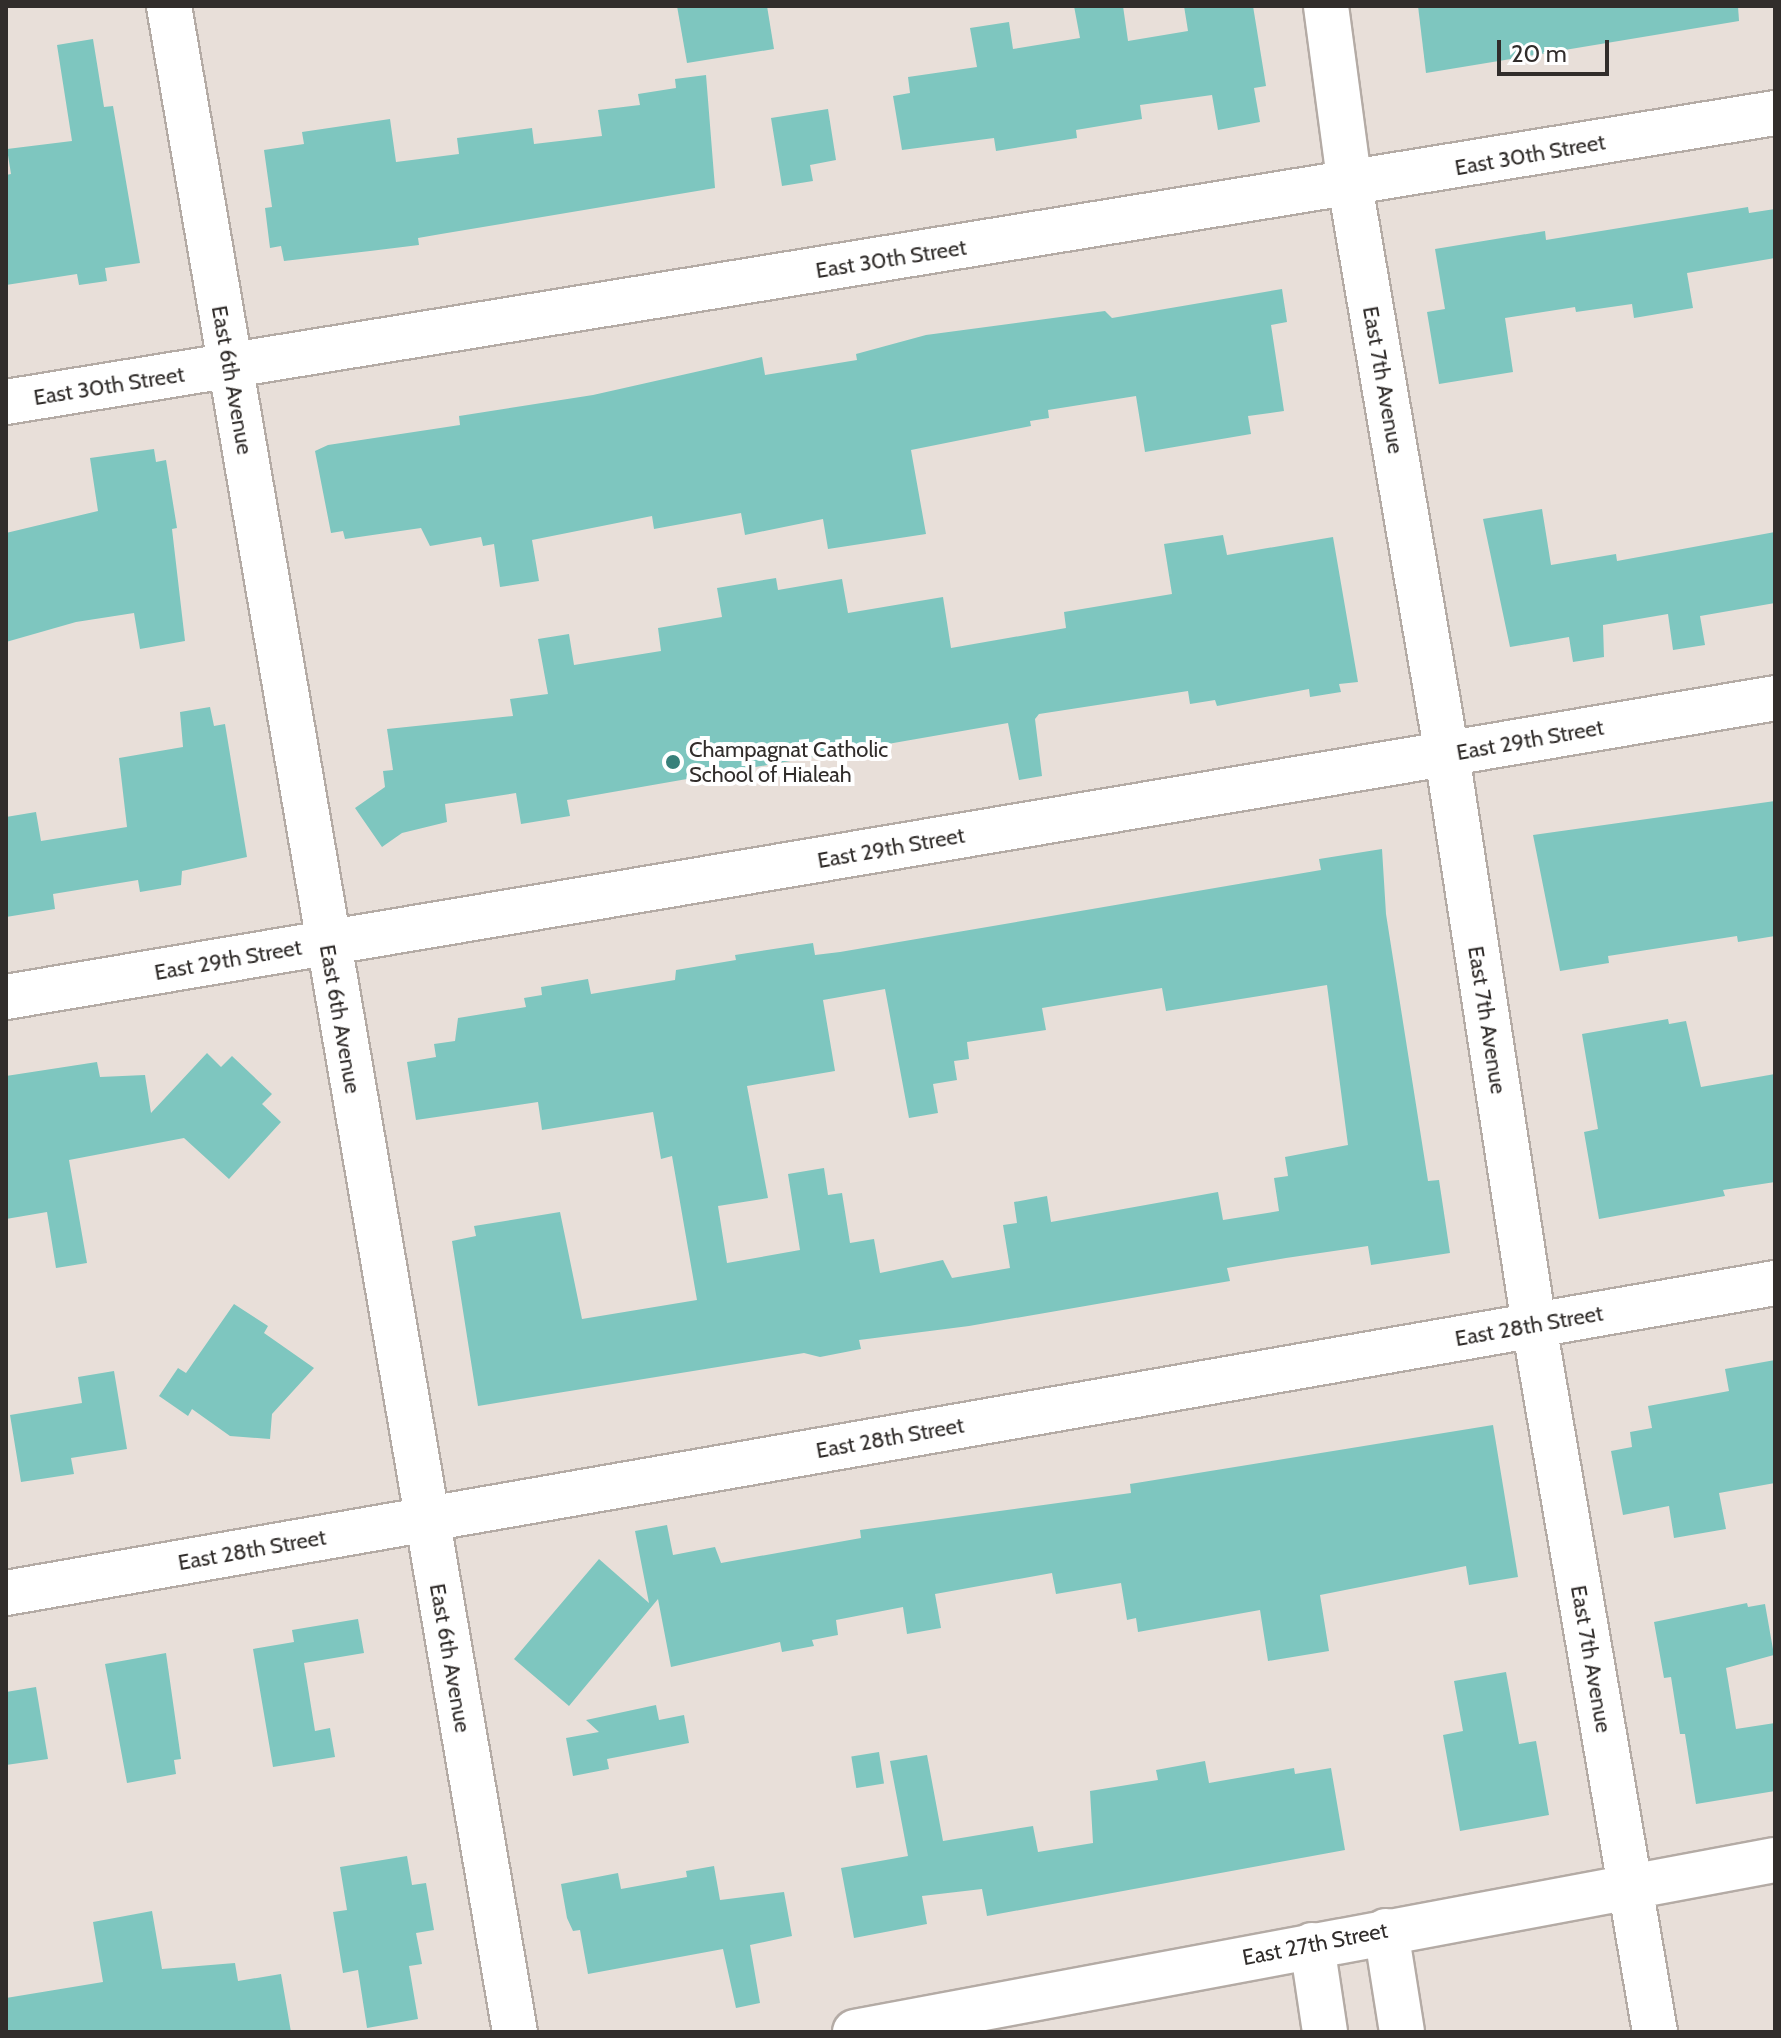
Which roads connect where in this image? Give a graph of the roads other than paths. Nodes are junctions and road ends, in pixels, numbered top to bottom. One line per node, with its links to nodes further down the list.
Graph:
1 (169, 6): 5 (street, East 6th Avenue)
2 (1326, 6): 4 (street, East 7th Avenue)
3 (1775, 113): 4 (street, East 30th Street)
4 (1350, 185): 5 (street, East 30th Street); 8 (street, East 7th Avenue)
5 (230, 366): 6 (street, East 30th Street); 9 (street, East 6th Avenue)
6 (6, 402)
7 (1775, 698): 8 (street, East 29th Street)
8 (1447, 755): 9 (street, East 29th Street); 12 (street, East 7th Avenue)
9 (327, 943): 10 (street, East 29th Street); 13 (street, East 6th Avenue)
10 (6, 997)
11 (1775, 1283): 12 (street, East 28th Street)
12 (1534, 1325): 13 (street, East 28th Street); 16 (street, East 7th Avenue)
13 (426, 1519): 14 (street, East 28th Street); 19 (street, East 6th Avenue)
14 (6, 1593)
15 (1775, 1860): 16 (street, East 27th Street)
16 (1629, 1884): 17 (street, East 27th Street); 23 (street, East 7th Avenue)
17 (1386, 1931): 18 (street, East 27th Street); 22 (street)
18 (1312, 1945): 20 (street, East 27th Street); 21 (street)
19 (515, 2032)
20 (855, 2032)
21 (1325, 2032)
22 (1402, 2032)
23 (1655, 2032)

